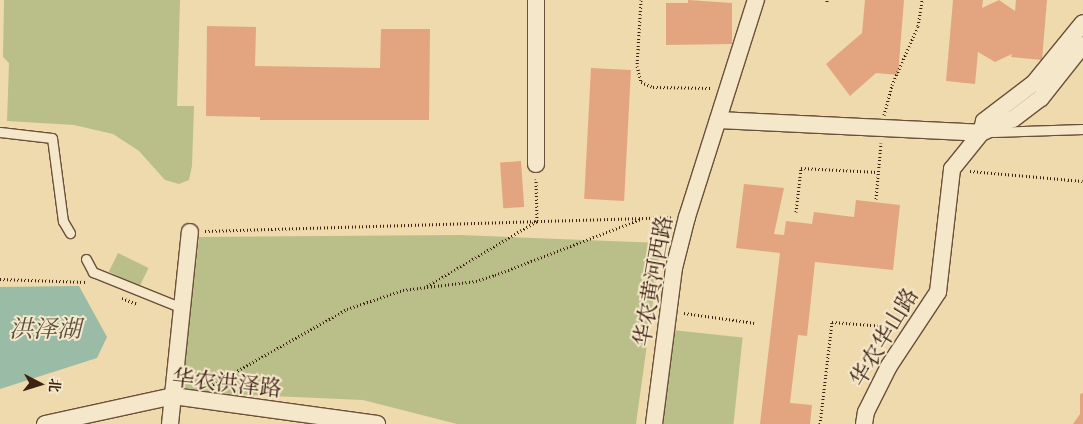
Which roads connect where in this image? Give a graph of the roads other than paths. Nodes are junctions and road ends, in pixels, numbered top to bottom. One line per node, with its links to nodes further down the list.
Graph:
1 (536, 0): 9 (street)
2 (756, 0): 5 (street, 华农黄河西路)
3 (1083, 22): 8 (street)
4 (1083, 45): 8 (street)
5 (718, 120): 8 (street); 18 (street, 华农黄河西路)
6 (1083, 129): 8 (lane)
7 (0, 132): 11 (lane)
8 (981, 132): 19 (street, 华农华山路)
9 (536, 164)
10 (190, 232): 13 (street)
11 (70, 233)
12 (86, 259): 13 (lane)
13 (182, 308): 14 (street)
14 (181, 397): 15 (street, 华农洪泽路); 16 (street); 17 (street, 华农洪泽路)
15 (45, 424)
16 (170, 424)
17 (378, 424)
18 (654, 424)
19 (864, 424)

